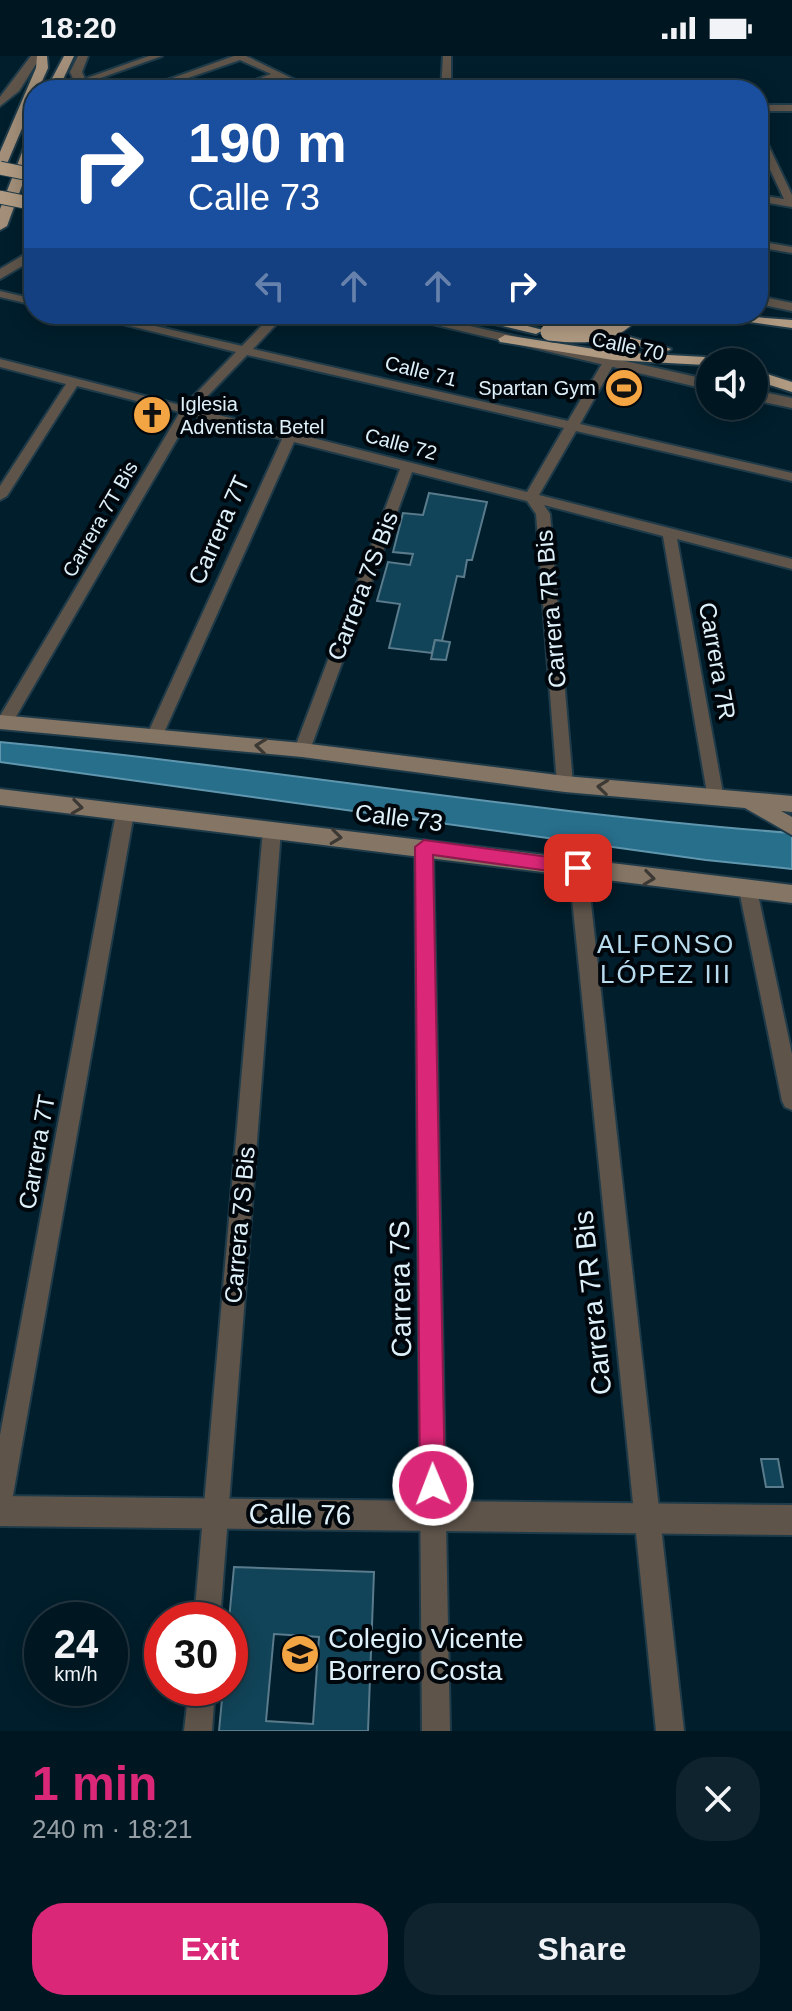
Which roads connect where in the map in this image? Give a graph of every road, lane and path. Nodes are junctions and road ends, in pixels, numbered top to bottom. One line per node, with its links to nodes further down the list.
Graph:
1 (36, 56): 16 (street)
2 (42, 56): 8 (main road)
3 (158, 56): 11 (street)
4 (240, 56): 7 (street); 12 (street)
5 (447, 56): 15 (street)
6 (77, 58): 9 (main road); 10 (street)
7 (278, 75): 13 (street); 14 (street)
8 (37, 80)
9 (57, 80)
10 (79, 80)
11 (98, 80)
12 (172, 80)
13 (263, 80)
14 (289, 80)
15 (446, 80)
16 (0, 103)
17 (24, 108): 20 (main road); 23 (main road)
18 (768, 108): 19 (street)
19 (792, 108)
20 (0, 141)
21 (768, 155): 29 (street)
22 (24, 163): 30 (main road)
23 (0, 167): 24 (highway, bridge)
24 (24, 173)
25 (0, 197): 28 (highway, bridge)
26 (768, 200): 29 (street)
27 (24, 202): 31 (main road)
28 (24, 202)
29 (791, 204)
30 (0, 226)
31 (0, 240)
32 (768, 246): 33 (street)
33 (792, 250)
34 (24, 259): 35 (street)
35 (0, 275)
36 (0, 294): 37 (street)
37 (24, 300)
38 (768, 302): 39 (street)
39 (792, 307)
40 (768, 321): 47 (highway)
41 (133, 324): 49 (street, Calle 71)
42 (270, 324): 49 (street, Carrera 7T Bis)
43 (440, 324): 48 (street, Calle 70)
44 (514, 324): 46 (highway, bridge)
45 (571, 324): 50 (highway)
46 (621, 324)
47 (792, 324)
48 (505, 339): 51 (highway); 52 (street, Calle 70)
49 (246, 349): 60 (street, Carrera 7T Bis); 61 (street, Calle 71)
50 (696, 358)
51 (696, 360)
52 (609, 362): 56 (street, Calle 70); 61 (street, Carrera 7R Bis)
53 (0, 363): 55 (street, Calle 72)
54 (768, 379): 57 (highway)
55 (75, 380): 60 (street, Calle 72); 65 (street)
56 (696, 382)
57 (792, 387)
58 (768, 398): 59 (street)
59 (792, 403)
60 (188, 409): 62 (street, Calle 72); 69 (street, Carrera 7T Bis)
61 (569, 427): 64 (street, Calle 71); 66 (street, Carrera 7R Bis)
62 (291, 434): 63 (street, Calle 72); 70 (street, Carrera 7T)
63 (407, 467): 66 (street, Calle 72); 71 (street, Carrera 7S Bis)
64 (792, 477)
65 (0, 496)
66 (531, 497): 67 (street, Calle 72); 72 (street, Carrera 7R Bis)
67 (669, 532): 68 (street, Calle 72); 74 (street, Carrera 7R)
68 (792, 564)
69 (2, 722): 70 (main road)
70 (155, 735): 71 (main road, one-way to 70)
71 (302, 750): 72 (main road)
72 (565, 784): 74 (main road, one-way to 72)
73 (0, 797): 75 (main road, Calle 73, one-way to 75)
74 (716, 799): 76 (main road)
75 (125, 813): 77 (main road, Calle 73); 83 (street, Carrera 7T)
76 (788, 817)
77 (272, 830): 78 (main road, Calle 73, one-way to 78); 85 (street, Carrera 7S Bis)
78 (424, 847): 79 (main road, Calle 73); 86 (street, Carrera 7S)
79 (578, 868): 81 (main road, Calle 73, one-way to 81); 87 (street, Carrera 7R Bis)
80 (791, 886): 81 (main road)
81 (756, 891): 82 (street)
82 (792, 1101)
83 (0, 1501)
84 (0, 1511): 85 (street, Calle 76)
85 (216, 1513): 86 (street, Calle 76); 89 (street, Carrera 7S Bis)
86 (433, 1516): 87 (street, Calle 76); 92 (street, Carrera 7S)
87 (648, 1518): 88 (street, Calle 76); 93 (street, Carrera 7R Bis)
88 (792, 1520)
89 (209, 1602)
90 (200, 1706): 91 (street)
91 (198, 1731)
92 (436, 1731)
93 (670, 1731)

